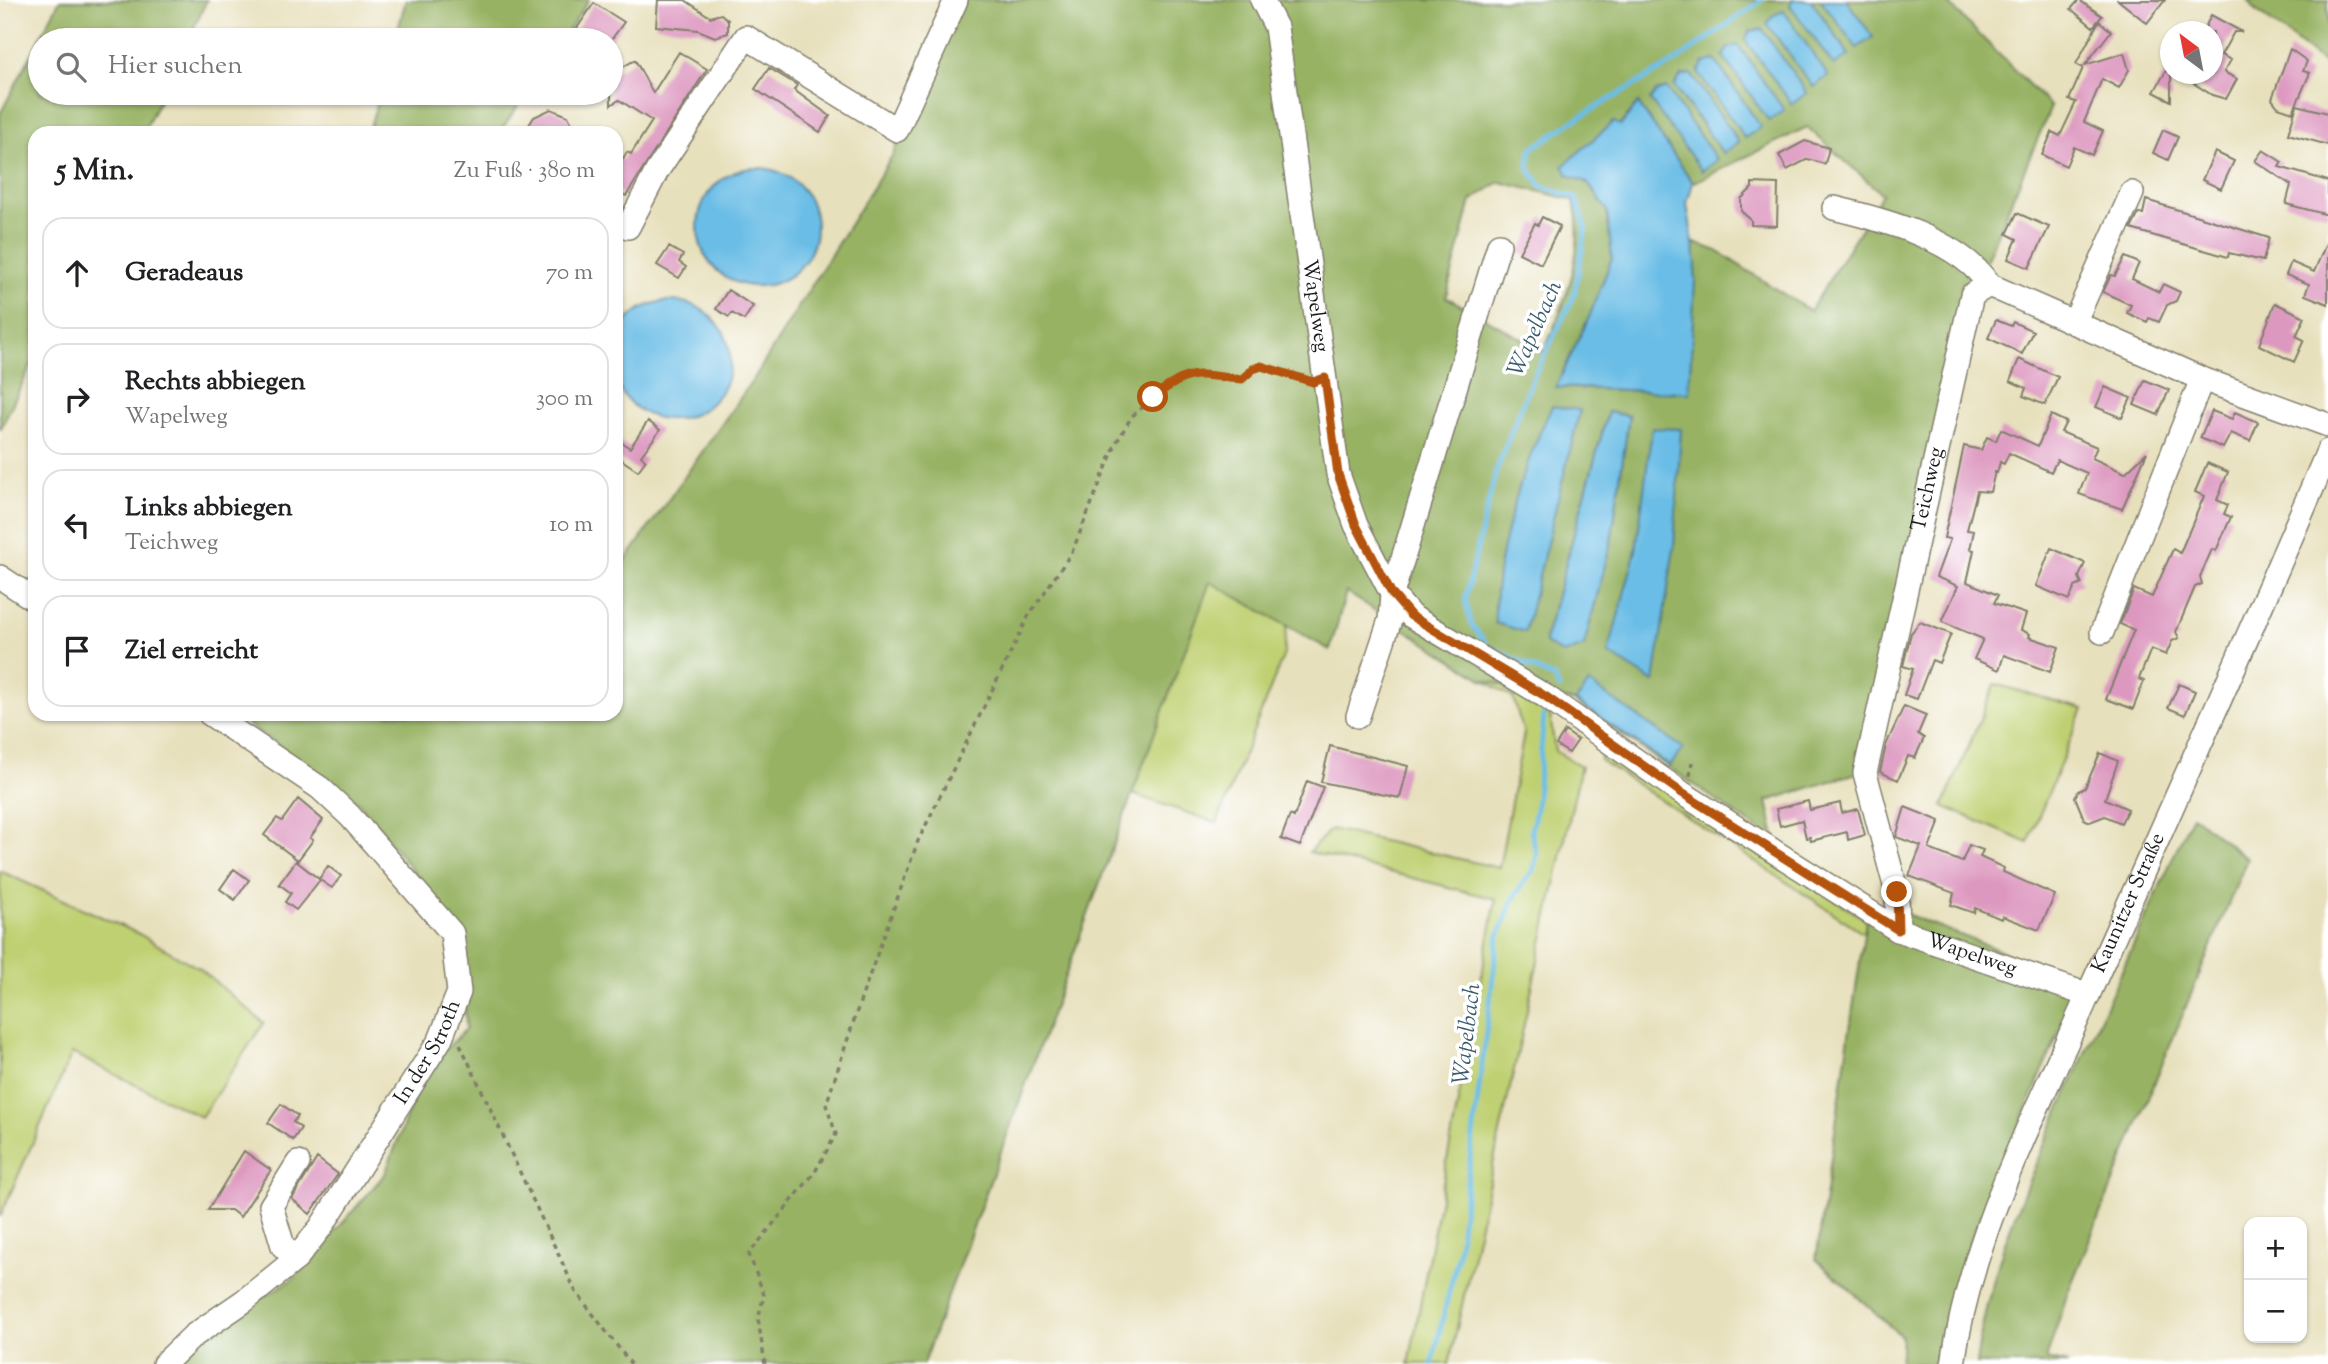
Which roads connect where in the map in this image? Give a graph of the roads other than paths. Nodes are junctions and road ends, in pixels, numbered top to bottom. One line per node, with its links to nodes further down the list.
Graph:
1 (956, 0): 5 (street)
2 (1262, 0): 13 (street, Wapelweg)
3 (2132, 193): 8 (street)
4 (1834, 208): 7 (street)
5 (628, 227)
6 (1499, 245): 13 (street)
7 (1989, 285): 8 (street); 18 (street, Teichweg)
8 (2074, 323): 9 (street)
9 (2202, 379): 10 (street); 15 (street)
10 (2328, 425)
11 (2328, 453): 19 (street, Kaunitzer Straße)
12 (0, 577): 14 (street)
13 (1392, 594): 16 (street); 18 (street, Wapelweg)
14 (28, 595)
15 (2102, 632)
16 (1358, 716)
17 (220, 721): 21 (street, In der Stroth)
18 (1898, 930): 19 (street, Wapelweg)
19 (2088, 995): 23 (street, Kaunitzer Straße)
20 (298, 1163): 21 (street)
21 (296, 1259): 22 (street, In der Stroth)
22 (164, 1364)
23 (1953, 1364)

